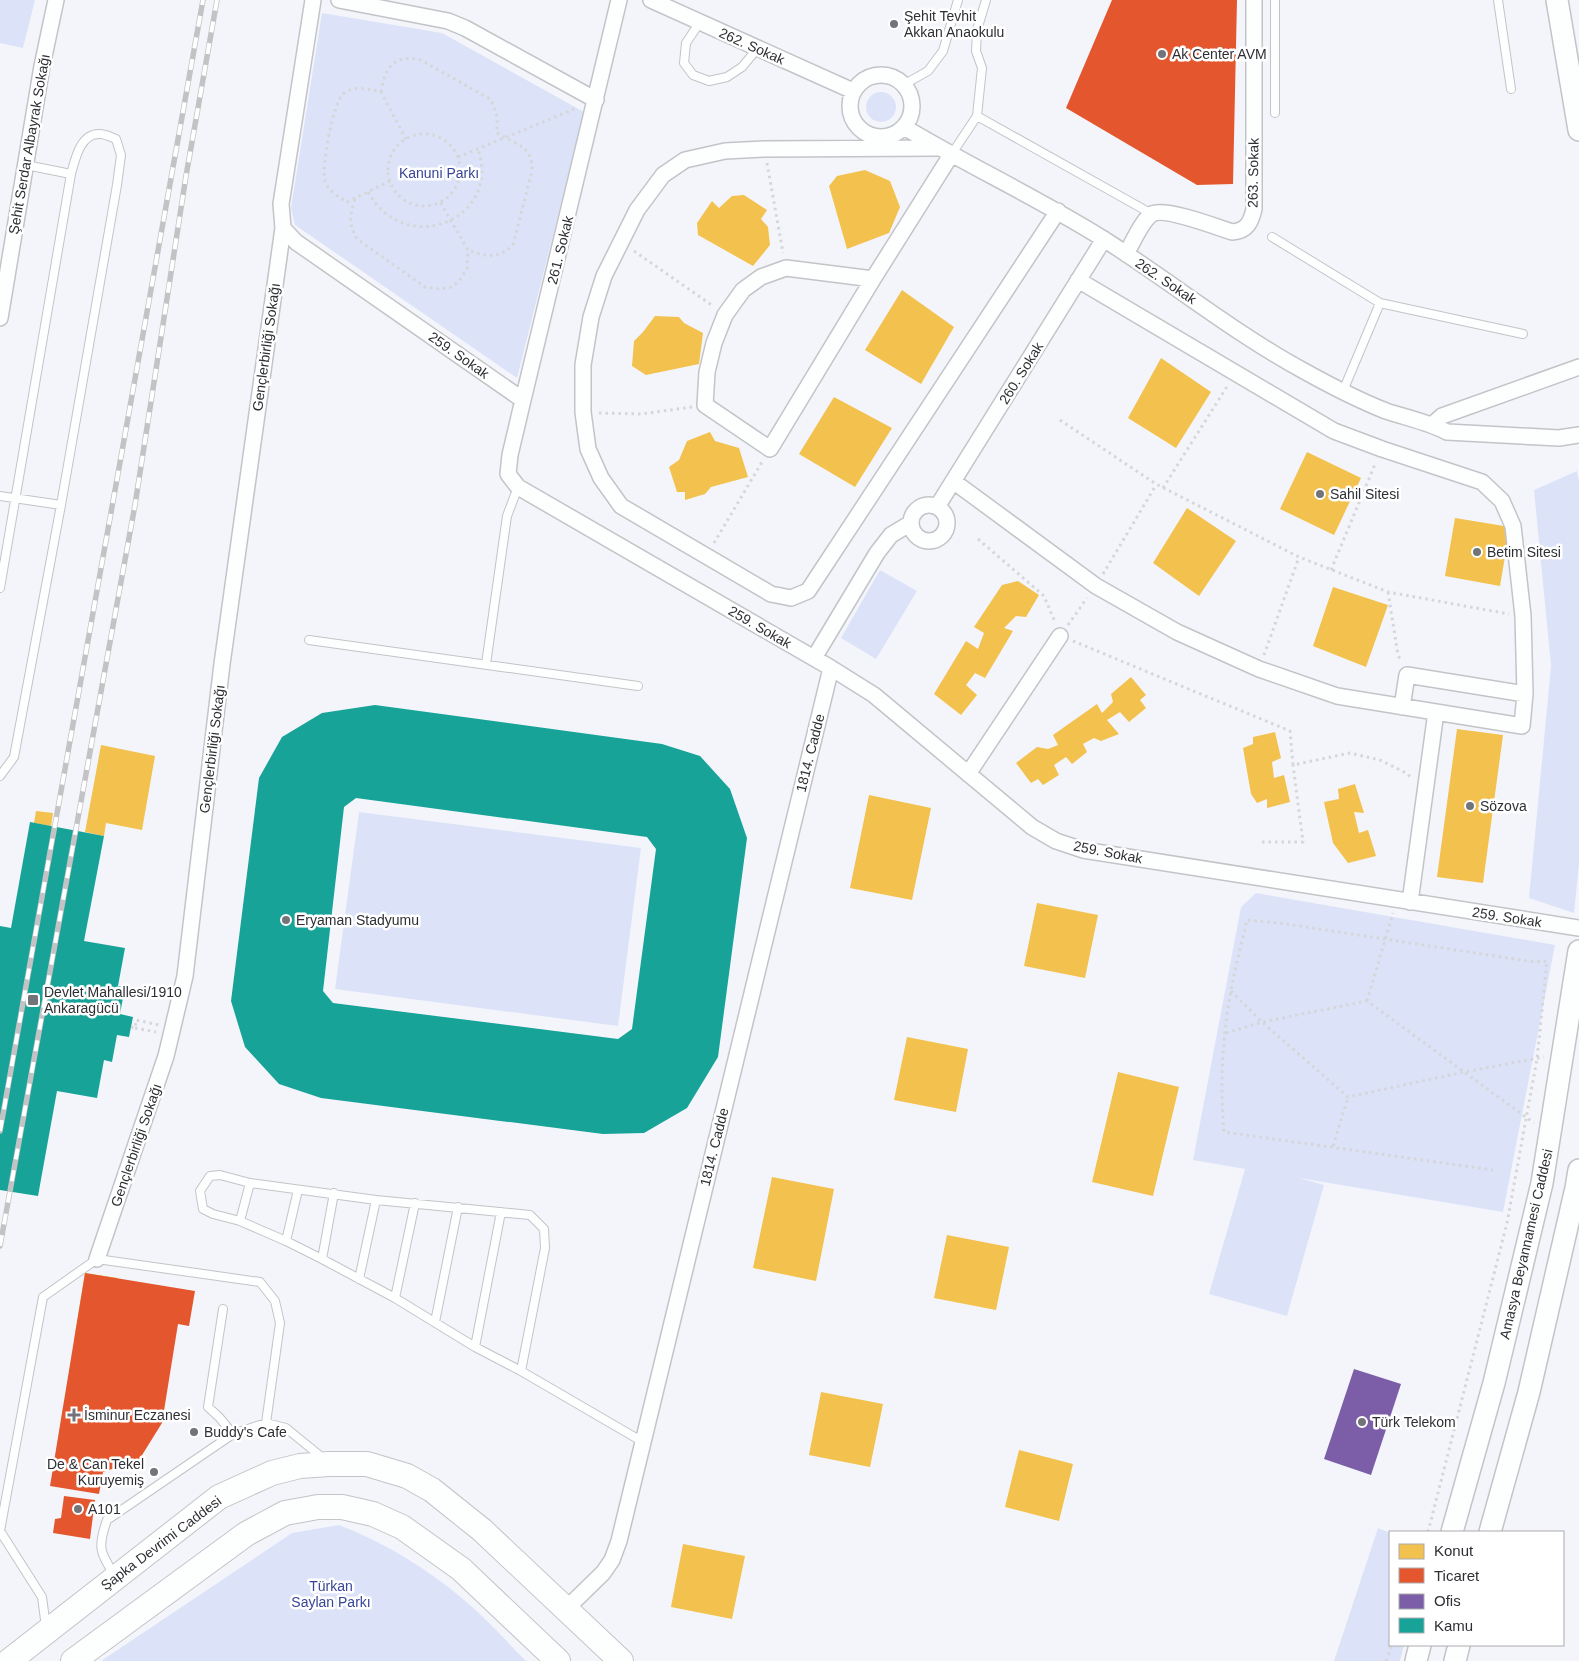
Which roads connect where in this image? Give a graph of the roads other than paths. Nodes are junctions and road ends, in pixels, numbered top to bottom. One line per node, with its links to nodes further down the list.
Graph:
1 (56, 0): 23 (street, Şehit Serdar Albayrak Sokağı)
2 (313, 0): 27 (street)
3 (339, 0): 17 (street)
4 (619, 0): 17 (street, 261. Sokak)
5 (651, 0): 12 (street, 262. Sokak)
6 (958, 0): 14 (lane)
7 (986, 0): 19 (lane)
8 (1254, 0): 26 (street, 263. Sokak)
9 (1274, 0): 18 (lane)
10 (1498, 0): 15 (lane)
11 (1557, 0): 21 (main road)
12 (700, 22): 13 (street, 262. Sokak); 13 (lane)
13 (758, 48): 16 (street, 262. Sokak)
14 (904, 85): 16 (street); 20 (street)
15 (1511, 89)
16 (853, 91): 20 (street)
17 (596, 100): 38 (street, 261. Sokak)
18 (1275, 113)
19 (977, 116): 22 (lane); 26 (lane)
20 (904, 127): 22 (street, 262. Sokak)
21 (1579, 130)
22 (944, 152): 25 (street, 262. Sokak); 25 (street); 31 (street)
23 (26, 165): 24 (lane); 34 (street, Şehit Serdar Albayrak Sokağı)
24 (71, 174): 44 (lane); 45 (lane)
25 (1058, 210): 29 (street, 262. Sokak)
26 (1152, 214): 30 (street)
27 (283, 228): 38 (street, 259. Sokak); 73 (street, Gençlerbirliği Sokağı)
28 (1272, 237): 33 (lane)
29 (1104, 239): 30 (street, 262. Sokak); 32 (street, 260. Sokak)
30 (1126, 254): 37 (street, 262. Sokak)
31 (873, 279): 31 (street)
32 (1078, 280): 41 (street, 260. Sokak); 55 (street)
33 (1380, 303): 35 (lane); 37 (lane)
34 (0, 318)
35 (1523, 334)
36 (1579, 367): 39 (street)
37 (1343, 391): 39 (street, 262. Sokak)
38 (523, 400): 42 (street)
39 (1433, 424): 40 (street, 262. Sokak)
40 (1579, 435)
41 (953, 481): 46 (street, 260. Sokak); 56 (street)
42 (518, 487): 51 (street, 259. Sokak); 52 (lane)
43 (0, 496): 44 (lane)
44 (16, 499): 45 (lane); 48 (lane)
45 (61, 505): 59 (lane)
46 (937, 507): 47 (street); 47 (street)
47 (911, 523): 51 (street)
48 (0, 588)
49 (1060, 636): 58 (street)
50 (309, 640): 52 (lane)
51 (814, 658): 53 (street, 259. Sokak)
52 (486, 664): 54 (lane)
53 (831, 668): 58 (street, 259. Sokak); 83 (street, 1814. Cadde)
54 (638, 686)
55 (1525, 694): 56 (street); 57 (street)
56 (1402, 707): 57 (street)
57 (1436, 712): 60 (street)
58 (968, 774): 60 (street, 259. Sokak)
59 (0, 776)
60 (1403, 901): 61 (street, 259. Sokak)
61 (1579, 928)
62 (1579, 951): 85 (main road, Amasya Beyannamesi Caddesi)
63 (1578, 1182): 86 (main road)
64 (250, 1183): 65 (lane); 71 (lane); 71 (lane)
65 (298, 1190): 66 (lane); 72 (lane)
66 (334, 1193): 67 (lane); 74 (lane)
67 (376, 1200): 68 (lane); 75 (lane)
68 (415, 1202): 69 (lane); 76 (lane)
69 (458, 1207): 70 (lane); 78 (lane)
70 (501, 1212): 79 (lane); 80 (lane)
71 (240, 1221): 72 (lane)
72 (286, 1241): 74 (lane)
73 (97, 1259): 81 (lane); 89 (lane)
74 (322, 1259): 75 (lane)
75 (359, 1280): 76 (lane)
76 (396, 1298): 78 (lane)
77 (223, 1310): 82 (lane)
78 (435, 1322): 79 (lane)
79 (475, 1347): 80 (lane)
80 (521, 1371): 83 (lane)
81 (266, 1424): 82 (lane); 84 (lane)
82 (232, 1434): 87 (lane)
83 (643, 1442): 88 (street, 1814. Cadde)
84 (329, 1464): 87 (main road, Şapka Devrimi Caddesi); 88 (main road, Şapka Devrimi Caddesi)
85 (1452, 1531)
86 (1490, 1531)
87 (116, 1577): 89 (main road, Şapka Devrimi Caddesi)
88 (566, 1609): 95 (main road, Şapka Devrimi Caddesi)
89 (47, 1631): 92 (main road, Şapka Devrimi Caddesi)
90 (1420, 1646): 96 (main road)
91 (1459, 1646): 97 (main road)
92 (9, 1661)
93 (73, 1661): 94 (main road)
94 (558, 1661)
95 (621, 1661)
96 (1416, 1661)
97 (1455, 1661)

